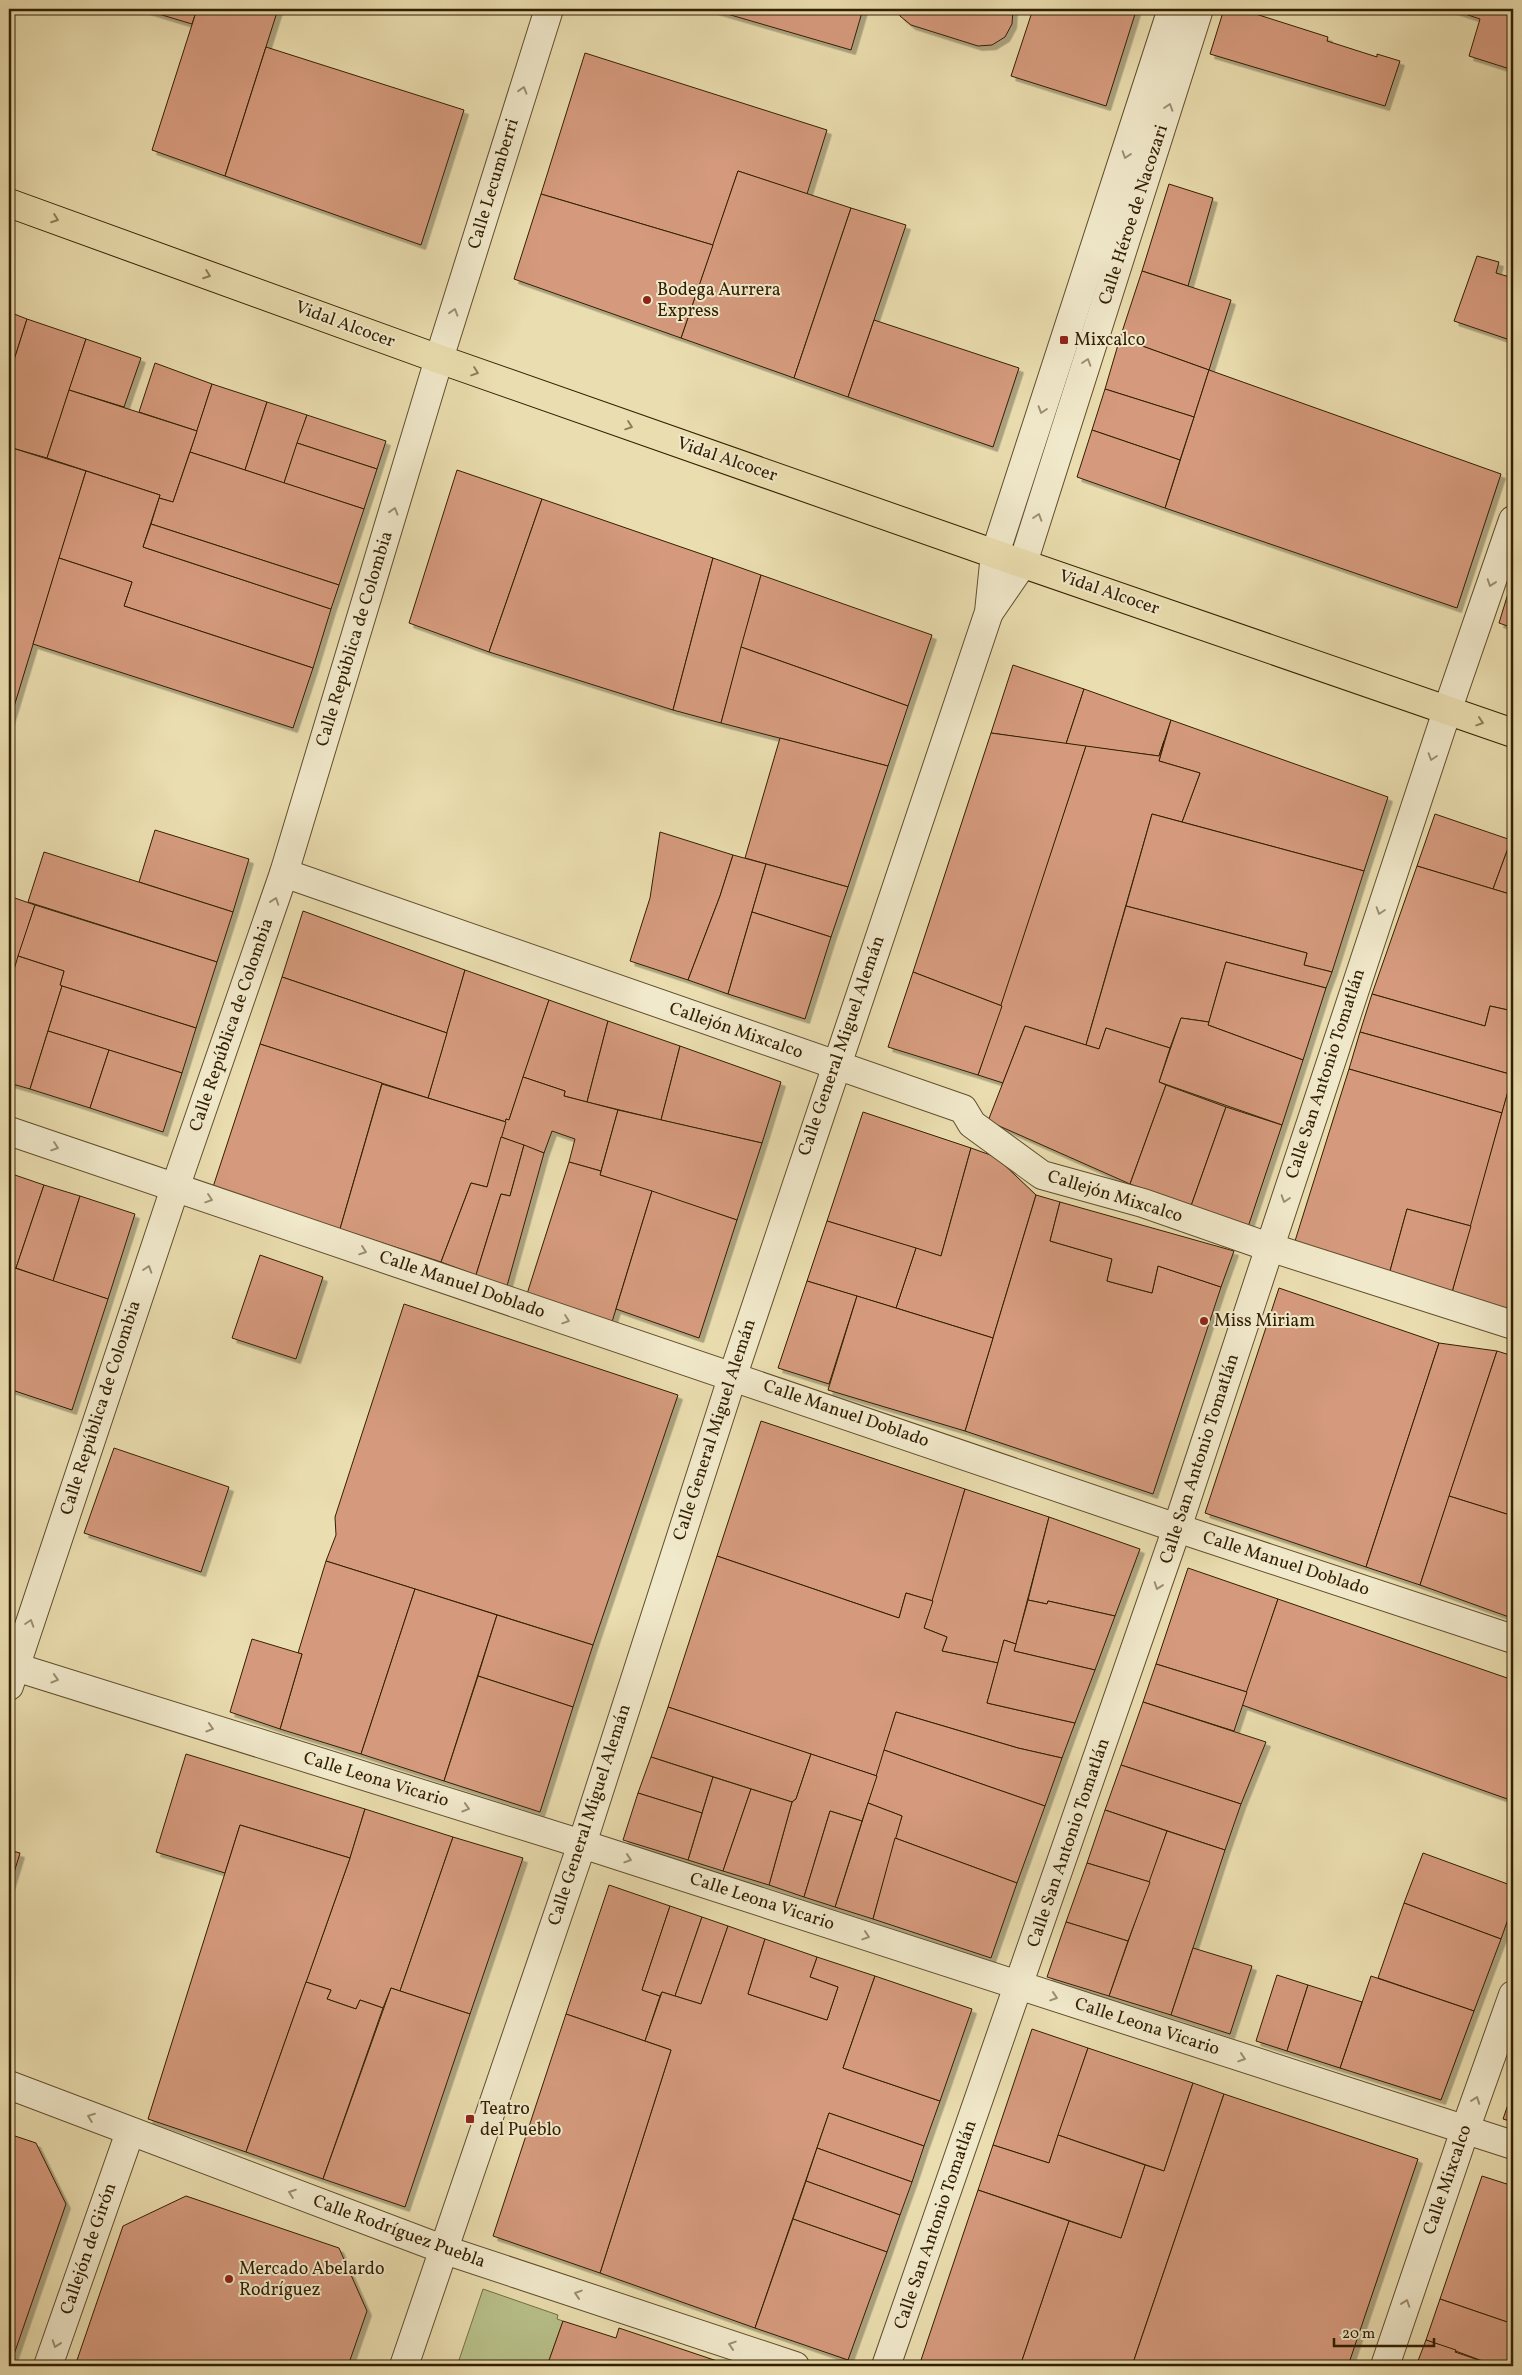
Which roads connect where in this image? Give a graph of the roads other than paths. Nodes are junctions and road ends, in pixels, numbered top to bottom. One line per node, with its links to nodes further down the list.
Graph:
1 (548, 9): 5 (street, Calle Lecumberri, one-way to 1)
2 (1172, 9): 7 (street, Calle Héroe de Nacozari, one-way to 7)
3 (1199, 9): 8 (street, Calle Héroe de Nacozari, one-way to 3)
4 (9, 203): 5 (main road, Vidal Alcocer, one-way to 5)
5 (439, 359): 7 (main road, Vidal Alcocer, one-way to 7); 12 (street, Calle República de Colombia, one-way to 5)
6 (1513, 520): 10 (street, Calle San Antonio Tomatlán, one-way to 10)
7 (995, 554): 8 (main road, Vidal Alcocer); 9 (street, Calle General Miguel Alemán)
8 (1023, 563): 9 (street, Calle General Miguel Alemán); 10 (main road, Vidal Alcocer)
9 (989, 612): 13 (street, Calle General Miguel Alemán)
10 (1447, 711): 11 (main road, Vidal Alcocer, one-way to 11); 16 (street, Calle San Antonio Tomatlán, one-way to 16)
11 (1513, 733)
12 (284, 873): 13 (street, Callejón Mixcalco); 15 (street, Calle República de Colombia, one-way to 12)
13 (835, 1066): 16 (street, Callejón Mixcalco); 18 (street, Calle General Miguel Alemán)
14 (9, 1131): 15 (street, Calle Manuel Doblado, one-way to 15)
15 (175, 1188): 18 (street, Calle Manuel Doblado, one-way to 18); 21 (street, Calle República de Colombia, one-way to 15)
16 (1269, 1247): 17 (street, Callejón Mixcalco); 19 (street, Calle San Antonio Tomatlán)
17 (1513, 1325)
18 (733, 1375): 19 (street, Calle Manuel Doblado); 22 (street, Calle General Miguel Alemán)
19 (1177, 1528): 20 (street, Calle Manuel Doblado); 23 (street, Calle San Antonio Tomatlán, one-way to 23)
20 (1513, 1639)
21 (11, 1672): 22 (street, Calle Leona Vicario, one-way to 22)
22 (582, 1844): 23 (street, Calle Leona Vicario, one-way to 23); 29 (street, Calle General Miguel Alemán)
23 (1020, 1986): 26 (street, Calle Leona Vicario, one-way to 26); 33 (street, Calle San Antonio Tomatlán)
24 (1513, 1995): 26 (street, Calle Mixcalco, one-way to 24)
25 (9, 2085): 27 (street, Calle Rodríguez Puebla, one-way to 25)
26 (1465, 2130): 28 (street, Calle Leona Vicario); 34 (street, Calle Mixcalco, one-way to 26)
27 (130, 2132): 29 (street, Calle Rodríguez Puebla, one-way to 27); 30 (street, Callejón de Girón, one-way to 30)
28 (1513, 2146)
29 (445, 2250): 31 (street, Calle General Miguel Alemán); 32 (street, Calle Rodríguez Puebla, one-way to 29)
30 (48, 2366)
31 (404, 2366)
32 (794, 2366)
33 (886, 2366)
34 (1385, 2366)

